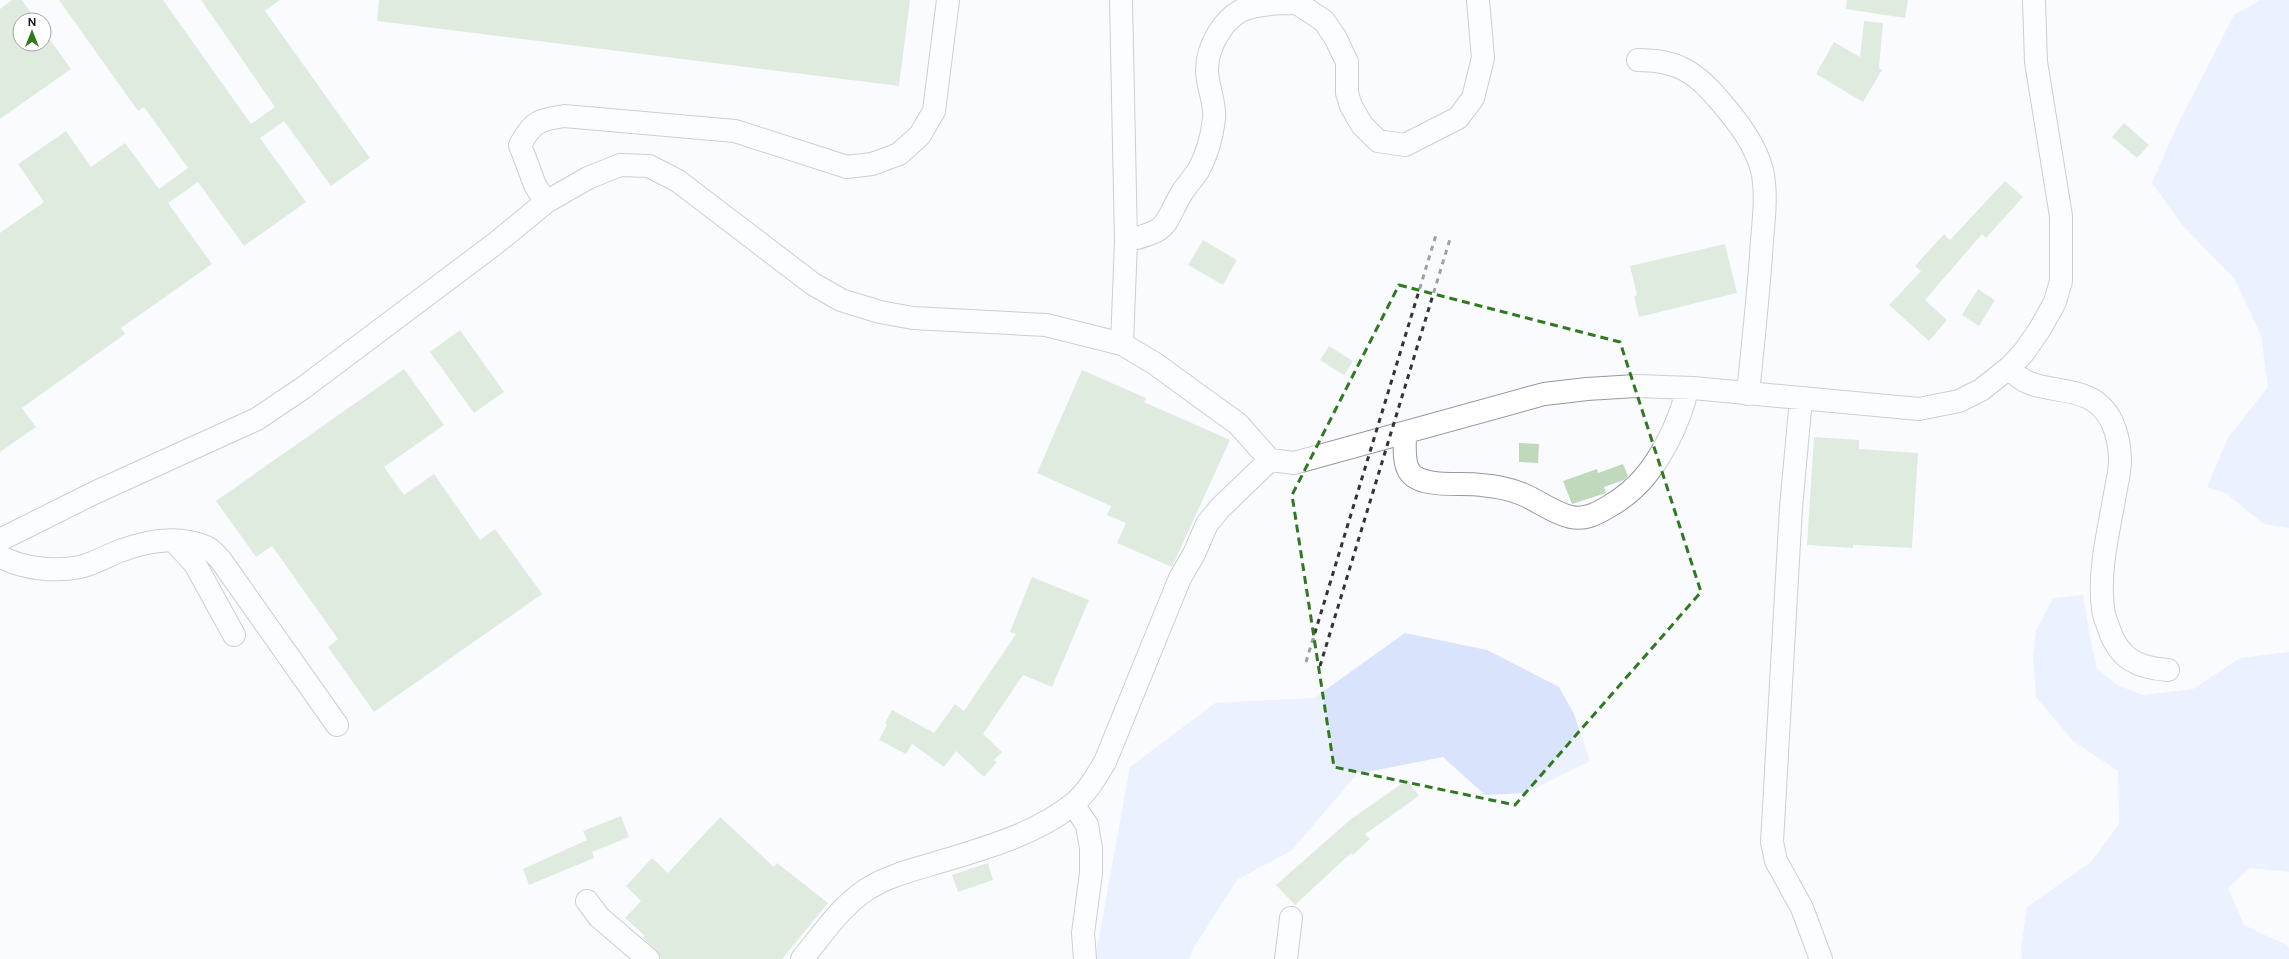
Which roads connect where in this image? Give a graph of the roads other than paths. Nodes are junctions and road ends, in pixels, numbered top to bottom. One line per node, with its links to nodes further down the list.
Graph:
1 (948, 0): 6 (street)
2 (1121, 0): 7 (street)
3 (1478, 0): 7 (street)
4 (2034, 0): 9 (street)
5 (1638, 60): 11 (street)
6 (546, 202): 8 (street); 15 (street)
7 (1126, 242): 8 (street)
8 (1122, 344): 14 (street)
9 (2010, 367): 12 (street); 19 (street)
10 (1686, 388): 11 (street); 13 (street); 13 (street)
11 (1748, 394): 12 (street)
12 (1801, 399): 28 (street)
13 (1405, 433): 14 (street)
14 (1270, 460): 21 (street)
15 (0, 540)
16 (174, 541): 17 (street); 18 (street); 20 (street)
17 (0, 556)
18 (234, 635)
19 (2168, 670)
20 (337, 725)
21 (1073, 804): 25 (street); 26 (street)
22 (587, 901): 24 (street)
23 (1291, 918): 27 (street)
24 (648, 959)
25 (802, 959)
26 (1085, 959)
27 (1286, 959)
28 (1821, 959)

